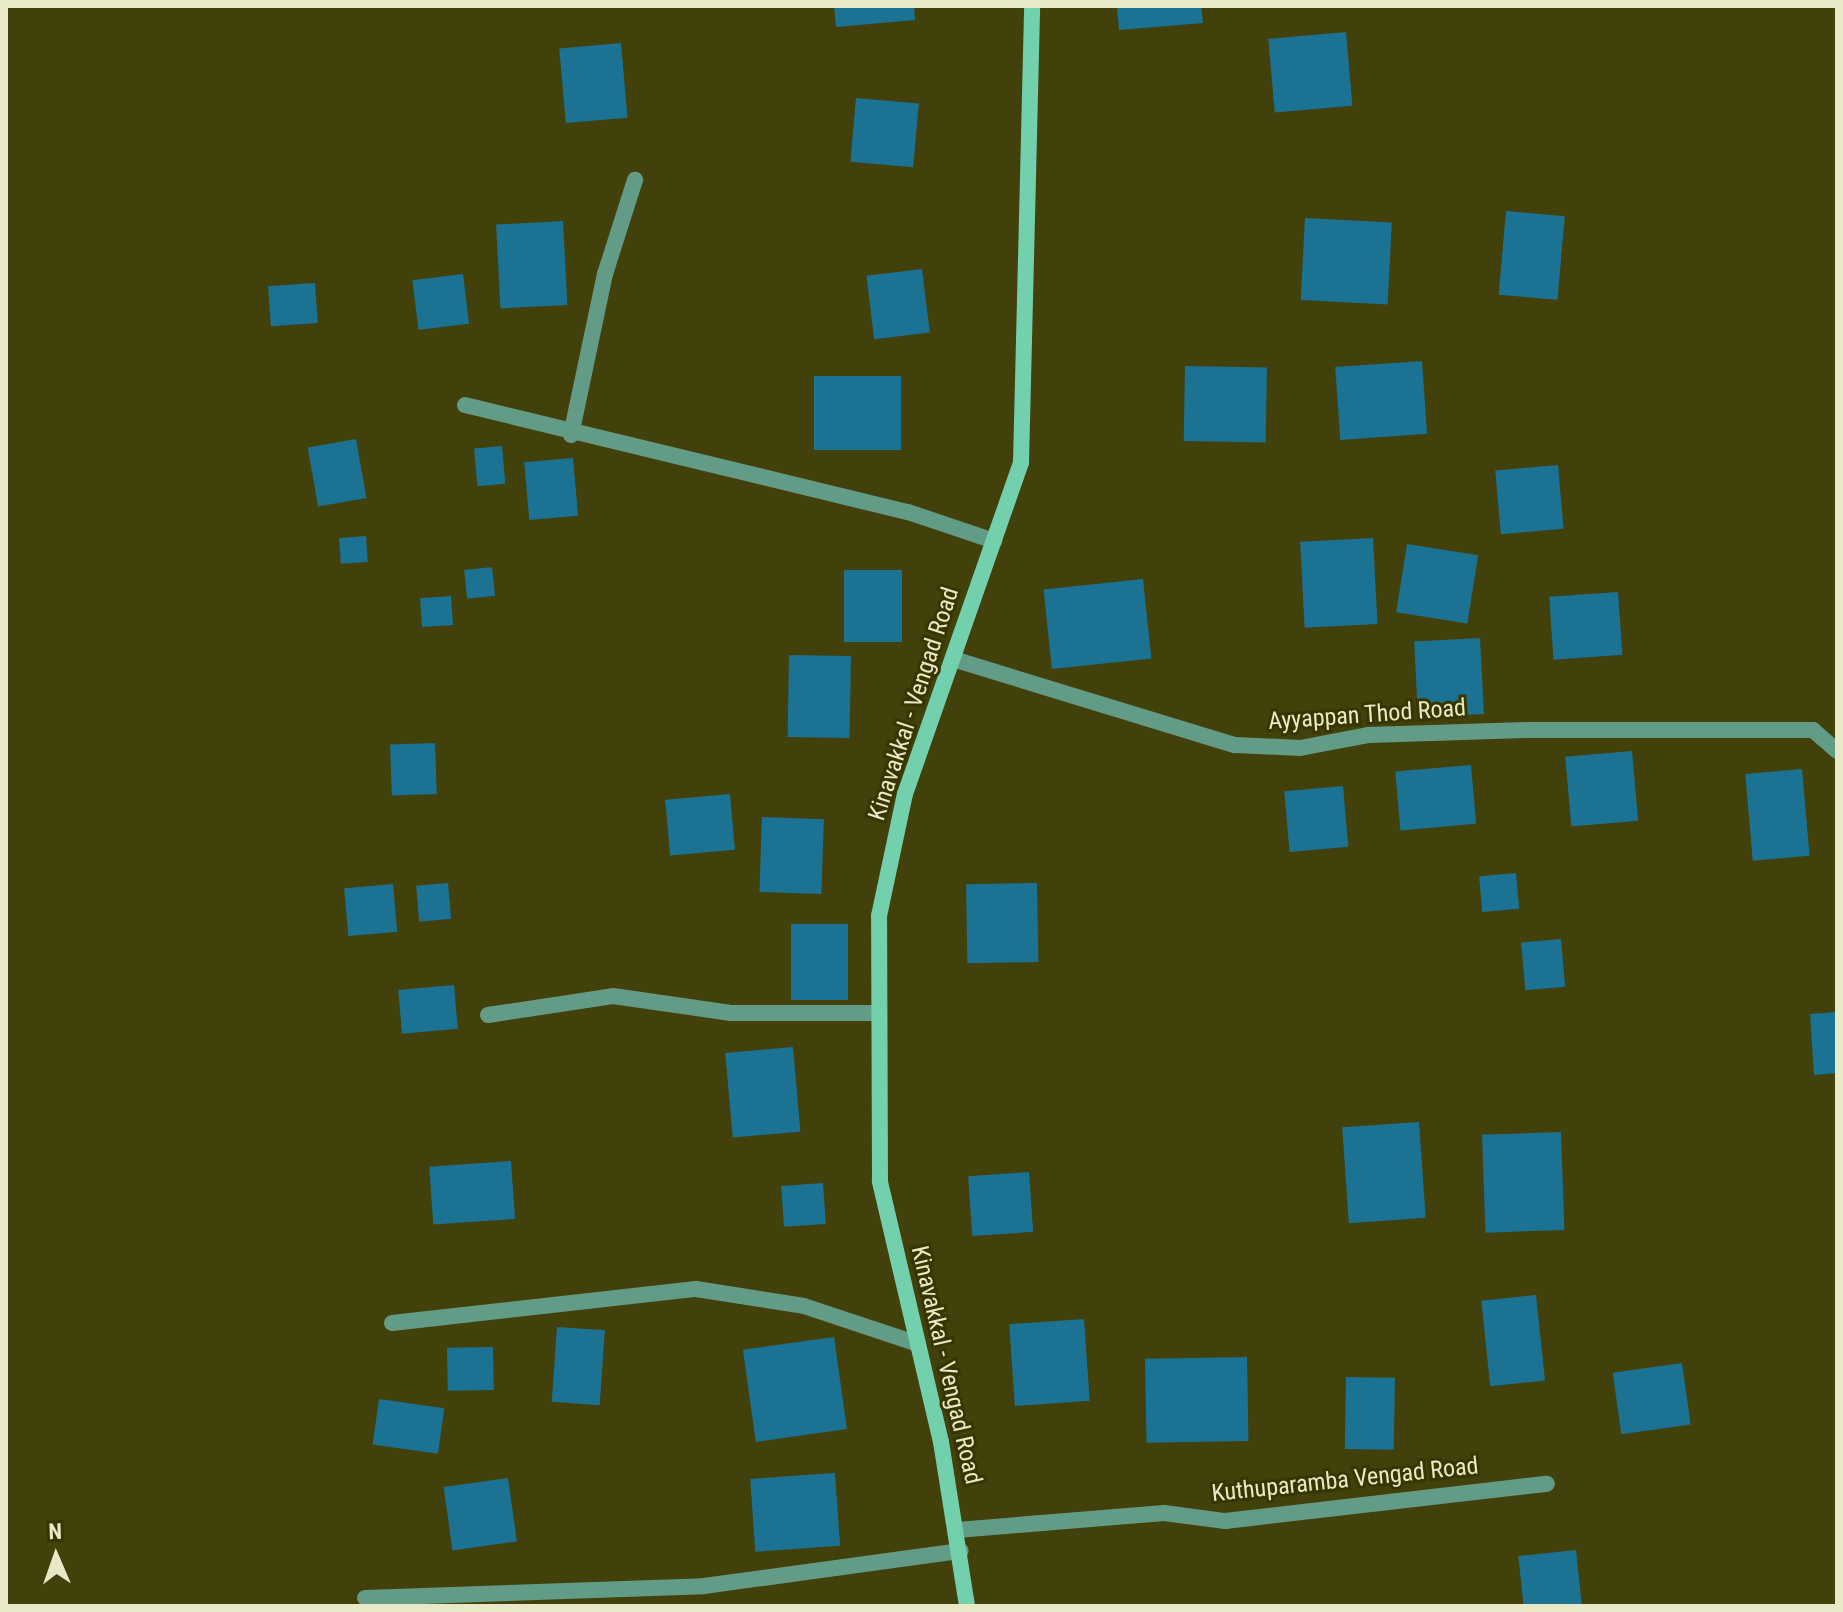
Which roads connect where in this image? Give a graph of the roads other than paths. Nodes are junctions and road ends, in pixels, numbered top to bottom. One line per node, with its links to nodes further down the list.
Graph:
1 (1032, 6): 5 (main road, Kinavakkal - Vengad Road)
2 (635, 180): 4 (street)
3 (465, 405): 4 (street)
4 (571, 435): 5 (street)
5 (994, 541): 6 (main road, Kinavakkal - Vengad Road)
6 (953, 659): 7 (street, Ayyappan Thod Road); 8 (main road, Kinavakkal - Vengad Road)
7 (1837, 751)
8 (879, 1013): 9 (street); 11 (main road, Kinavakkal - Vengad Road)
9 (488, 1015)
10 (392, 1323): 11 (street)
11 (918, 1344): 13 (main road, Kinavakkal - Vengad Road)
12 (1547, 1484): 13 (street, Kuthuparamba Vengad Road)
13 (957, 1530): 14 (main road, Kinavakkal - Vengad Road)
14 (961, 1551): 15 (street); 16 (main road, Kinavakkal - Vengad Road)
15 (365, 1598)
16 (967, 1606)

